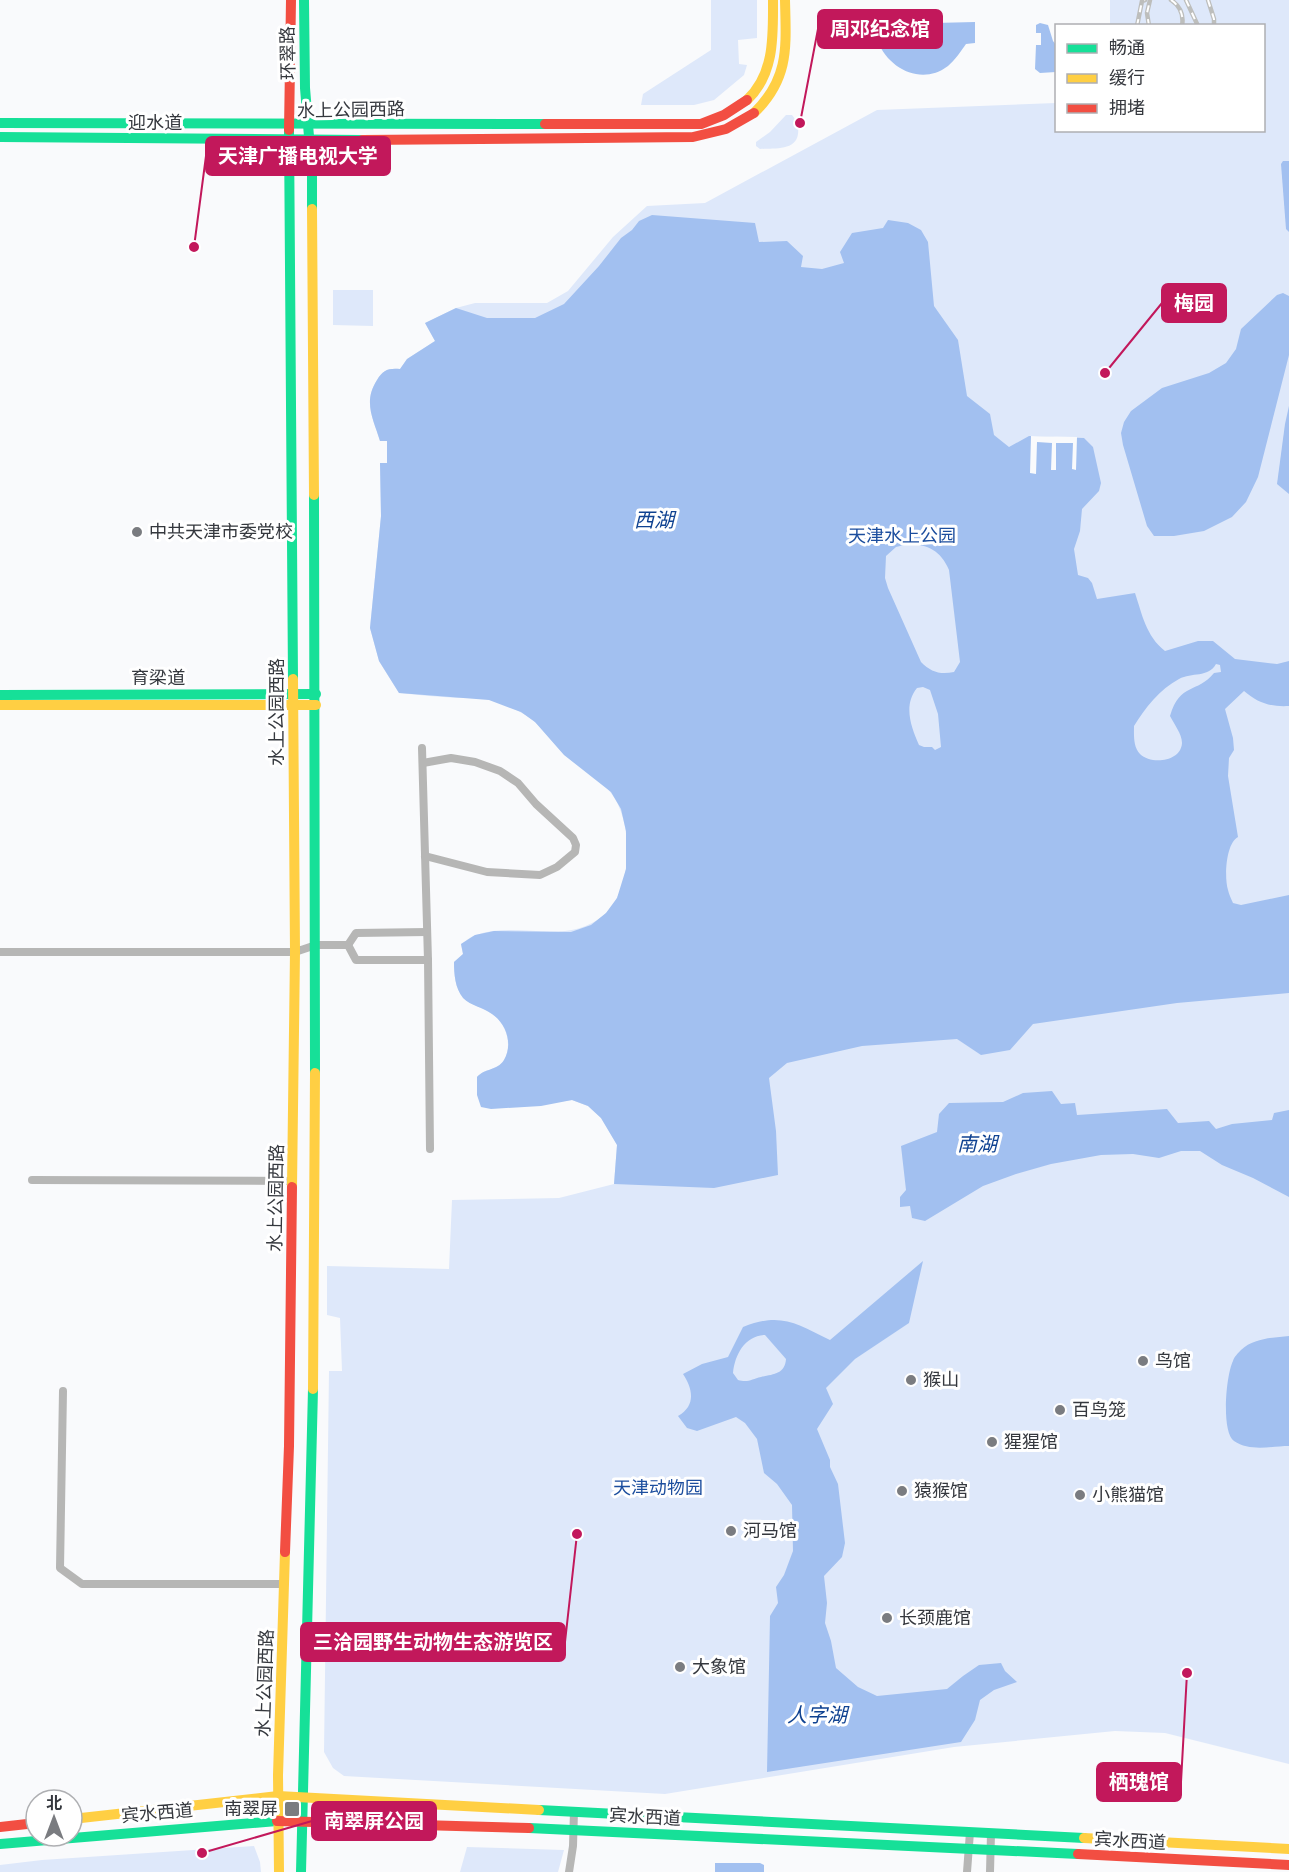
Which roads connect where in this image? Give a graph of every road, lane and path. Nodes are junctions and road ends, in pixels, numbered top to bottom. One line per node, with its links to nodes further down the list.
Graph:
1 (291, 0): 6 (main road, 环翠路)
2 (304, 0): 7 (main road, 环翠路)
3 (773, 0): 7 (main road, 水上公园西路)
4 (785, 0): 10 (main road, 水上公园西路)
5 (0, 123): 6 (main road, 迎水道)
6 (289, 124): 7 (main road, 水上公园西路); 9 (main road, 水上公园西路)
7 (308, 125): 10 (main road, 环翠路)
8 (0, 137): 9 (main road, 迎水道)
9 (290, 140): 10 (main road, 迎水道); 12 (main road, 水上公园西路)
10 (310, 141): 13 (main road, 水上公园西路)
11 (0, 695): 12 (main road, 育梁道)
12 (294, 700): 13 (main road, 育梁道); 14 (main road); 22 (main road, 水上公园西路)
13 (316, 700): 19 (main road, 水上公园西路)
14 (0, 705)
15 (422, 748): 16 (street)
16 (423, 763): 17 (street); 17 (street)
17 (425, 856): 18 (street)
18 (427, 932): 20 (street); 23 (street)
19 (316, 945): 20 (street); 22 (street); 30 (main road, 水上公园西路)
20 (348, 945): 23 (street)
21 (0, 952): 22 (street)
22 (295, 952): 26 (main road, 水上公园西路)
23 (428, 960): 24 (street)
24 (429, 1149)
25 (32, 1180): 26 (street)
26 (293, 1181): 28 (main road, 水上公园西路)
27 (63, 1391): 28 (street)
28 (285, 1584): 29 (main road, 水上公园西路)
29 (278, 1796): 30 (main road, 宾水西道); 32 (main road, 宾水西道); 33 (main road, 水上公园西路)
30 (304, 1797): 31 (main road, 宾水西道); 34 (main road, 水上公园西路)
31 (574, 1810): 37 (street); 38 (main road, 宾水西道)
32 (84, 1818)
33 (278, 1820): 34 (main road, 宾水西道); 40 (main road, 宾水西道); 45 (main road, 水上公园西路)
34 (303, 1820): 37 (main road, 宾水西道); 46 (main road, 水上公园西路)
35 (24, 1824): 36 (main road)
36 (0, 1827)
37 (573, 1829): 42 (main road, 宾水西道); 47 (street)
38 (970, 1832): 39 (main road, 宾水西道); 42 (street)
39 (991, 1833): 41 (main road, 宾水西道); 43 (street)
40 (0, 1846)
41 (1289, 1849)
42 (969, 1850): 43 (main road, 宾水西道); 48 (street)
43 (991, 1851): 44 (main road, 宾水西道); 49 (street)
44 (1289, 1865)
45 (279, 1872)
46 (301, 1872)
47 (569, 1872)
48 (967, 1872)
49 (990, 1872)

